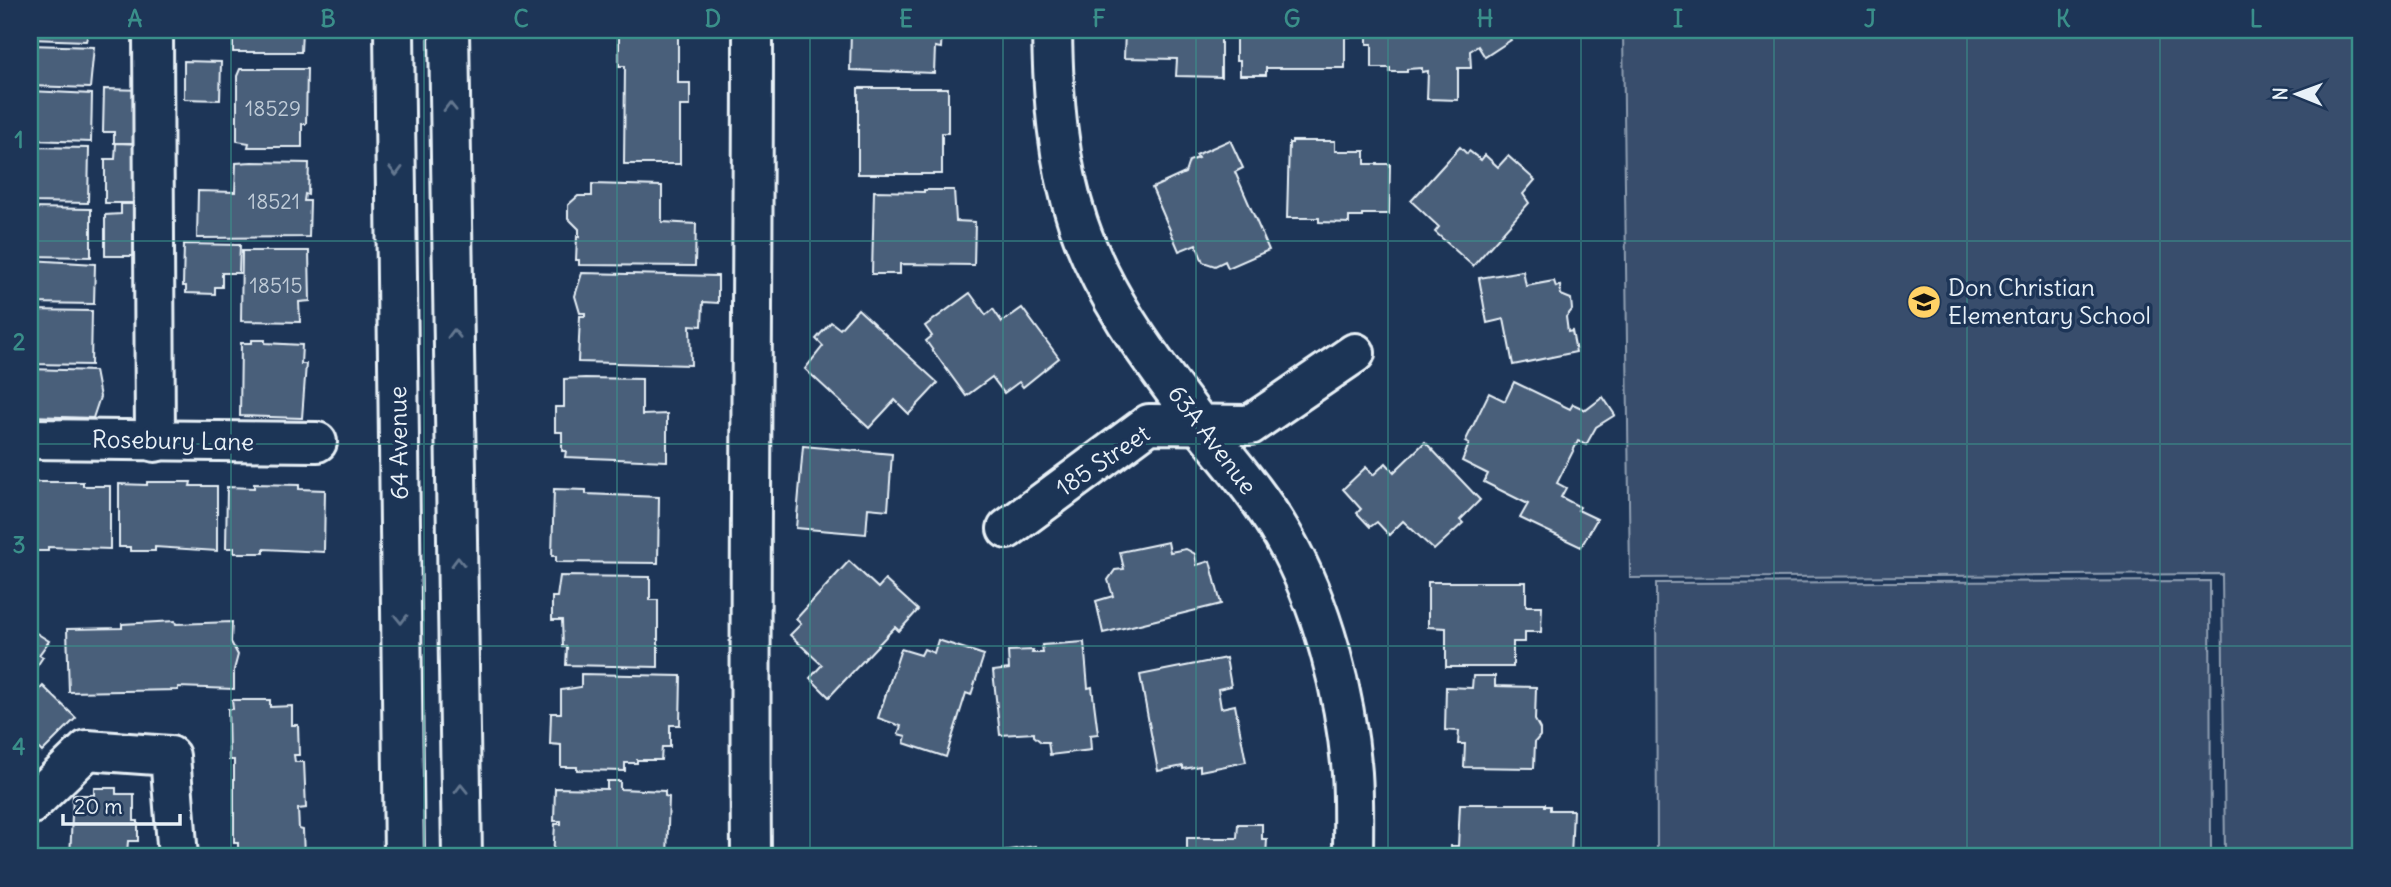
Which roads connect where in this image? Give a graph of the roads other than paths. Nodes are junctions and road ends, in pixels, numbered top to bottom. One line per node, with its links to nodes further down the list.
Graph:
1 (153, 30): 9 (main road)
2 (394, 30): 14 (main road, 64 Avenue, one-way to 14)
3 (449, 30): 15 (main road, one-way to 3)
4 (753, 30): 16 (main road)
5 (1052, 30): 7 (main road, 63A Avenue)
6 (1355, 353): 7 (main road, 185 Street)
7 (1201, 426): 11 (main road, 185 Street); 17 (main road, 63A Avenue)
8 (30, 439): 9 (main road, Rosebury Lane)
9 (155, 442): 10 (main road, Rosebury Lane)
10 (317, 442)
11 (1007, 529)
12 (30, 805): 13 (main road)
13 (178, 857)
14 (404, 857)
15 (462, 857)
16 (751, 857)
17 (1353, 857)

